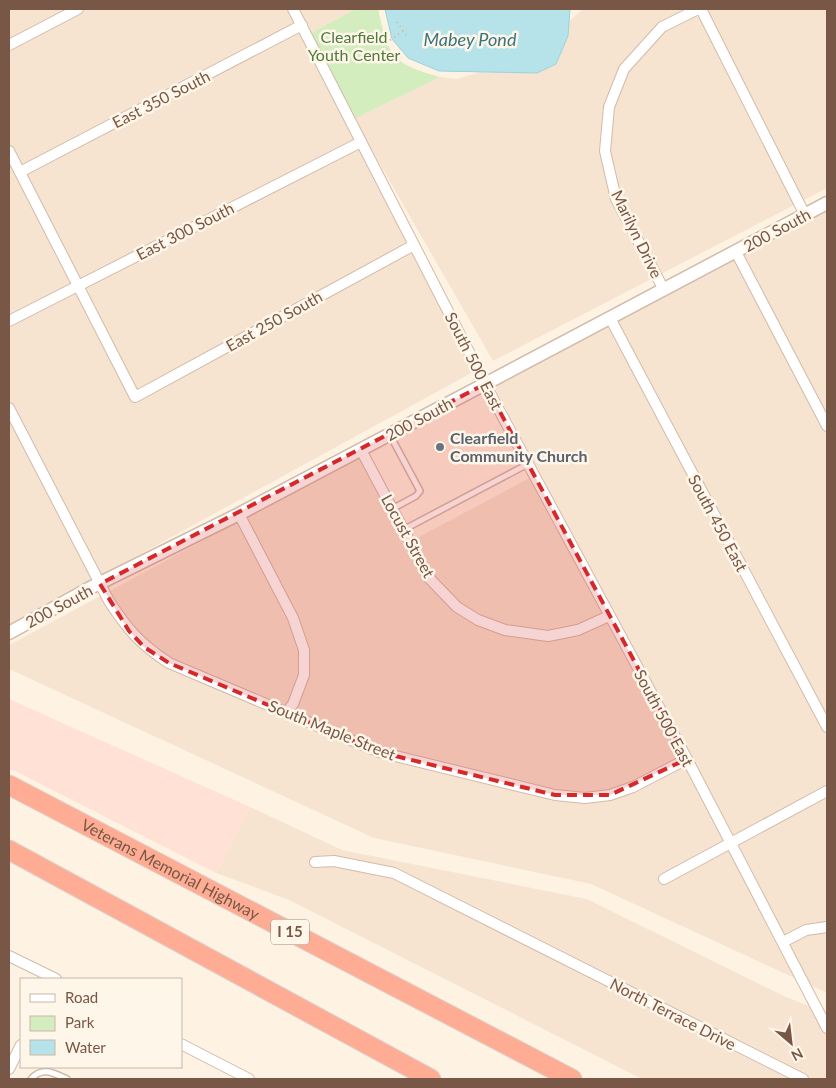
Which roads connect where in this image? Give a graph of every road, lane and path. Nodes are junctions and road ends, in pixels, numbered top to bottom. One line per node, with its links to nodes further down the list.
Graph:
1 (78, 9): 9 (street)
2 (293, 9): 5 (street, South 500 East)
3 (699, 9): 14 (street); 18 (street, Marilyn Drive)
4 (397, 22): 6 (path)
5 (302, 25): 10 (street, South 500 East); 12 (street, East 350 South)
6 (403, 31): 7 (path); 8 (path)
7 (408, 38)
8 (386, 43)
9 (9, 45)
10 (361, 142): 15 (street, South 500 East); 17 (street, East 300 South)
11 (9, 150): 12 (street)
12 (20, 172): 17 (street)
13 (827, 203): 14 (street, 200 South)
14 (805, 215): 16 (street, 200 South)
15 (414, 245): 17 (street, East 250 South); 21 (street, South 500 East)
16 (736, 252): 18 (street, 200 South); 23 (street)
17 (78, 286): 20 (street, East 300 South)
18 (664, 290): 19 (street, 200 South)
19 (610, 318): 21 (street, 200 South); 34 (street, South 450 East)
20 (9, 321)
21 (485, 384): 24 (street, 200 South); 26 (street, South 500 East)
22 (9, 408): 30 (street, South Maple Street)
23 (827, 426)
24 (390, 434): 25 (street, 200 South); 27 (lane)
25 (361, 450): 27 (street, Locust Street); 28 (street, 200 South)
26 (528, 464): 29 (lane); 31 (street, South 500 East)
27 (392, 509): 29 (street, Locust Street)
28 (239, 514): 30 (street, 200 South); 33 (street)
29 (403, 530): 31 (street, Locust Street)
30 (100, 584): 32 (street, 200 South); 33 (street, South Maple Street)
31 (609, 616): 35 (street, South 500 East)
32 (9, 633)
33 (286, 713): 35 (street, South Maple Street)
34 (827, 727)
35 (687, 759): 38 (street, South 500 East)
36 (9, 785): 54 (highway, Veterans Memorial Highway / I 15)
37 (827, 791): 38 (street)
38 (731, 843): 41 (street); 43 (street, South 500 East)
39 (9, 850): 53 (highway)
40 (314, 862): 55 (street, North Terrace Drive)
41 (664, 879)
42 (827, 927): 43 (street)
43 (784, 942): 46 (street, South 500 East)
44 (9, 956): 45 (street)
45 (53, 978)
46 (827, 1028)
47 (182, 1045): 52 (street)
48 (20, 1047): 49 (street)
49 (9, 1069)
50 (31, 1079): 51 (lane)
51 (67, 1079)
52 (250, 1079)
53 (431, 1079)
54 (572, 1079)
55 (803, 1079)

